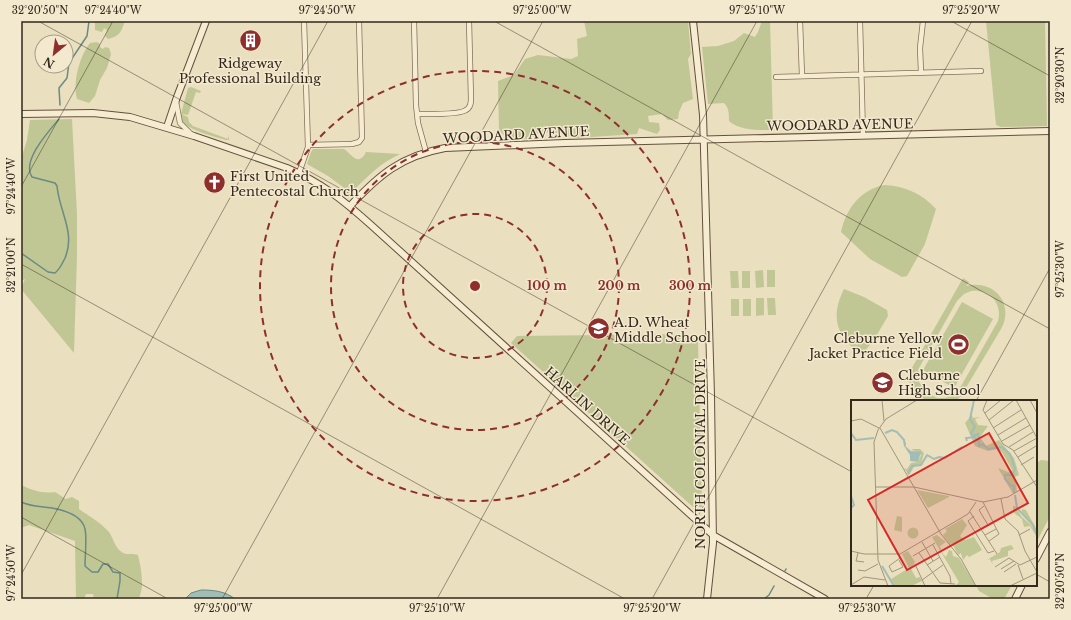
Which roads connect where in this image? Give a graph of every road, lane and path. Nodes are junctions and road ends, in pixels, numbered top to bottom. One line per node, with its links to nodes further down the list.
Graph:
1 (206, 21): 15 (street)
2 (304, 21): 23 (street)
3 (359, 21): 23 (street)
4 (414, 21): 17 (street)
5 (469, 21): 17 (street)
6 (693, 21): 22 (street, NORTH COLONIAL DRIVE)
7 (800, 21): 13 (street)
8 (860, 21): 12 (street)
9 (923, 21): 11 (street)
10 (980, 71): 11 (street)
11 (920, 72): 12 (street)
12 (861, 74): 13 (street); 21 (street)
13 (802, 76): 14 (street)
14 (776, 77)
15 (176, 101): 18 (street); 20 (street)
16 (21, 114): 18 (street)
17 (417, 114): 24 (street)
18 (167, 128): 20 (street)
19 (1050, 131): 21 (street, WOODARD AVENUE)
20 (194, 136): 25 (street)
21 (863, 136): 22 (street, WOODARD AVENUE)
22 (704, 140): 24 (street, WOODARD AVENUE); 28 (street, NORTH COLONIAL DRIVE)
23 (308, 145): 25 (street)
24 (426, 152): 26 (street, WOODARD AVENUE)
25 (299, 173): 26 (street)
26 (350, 206): 28 (street, HARLIN DRIVE)
27 (1050, 532): 29 (street)
28 (714, 535): 31 (street, NORTH COLONIAL DRIVE); 32 (street, HARLIN DRIVE)
29 (1037, 557)
30 (1022, 586): 33 (street)
31 (706, 599)
32 (825, 599)
33 (1015, 599)

